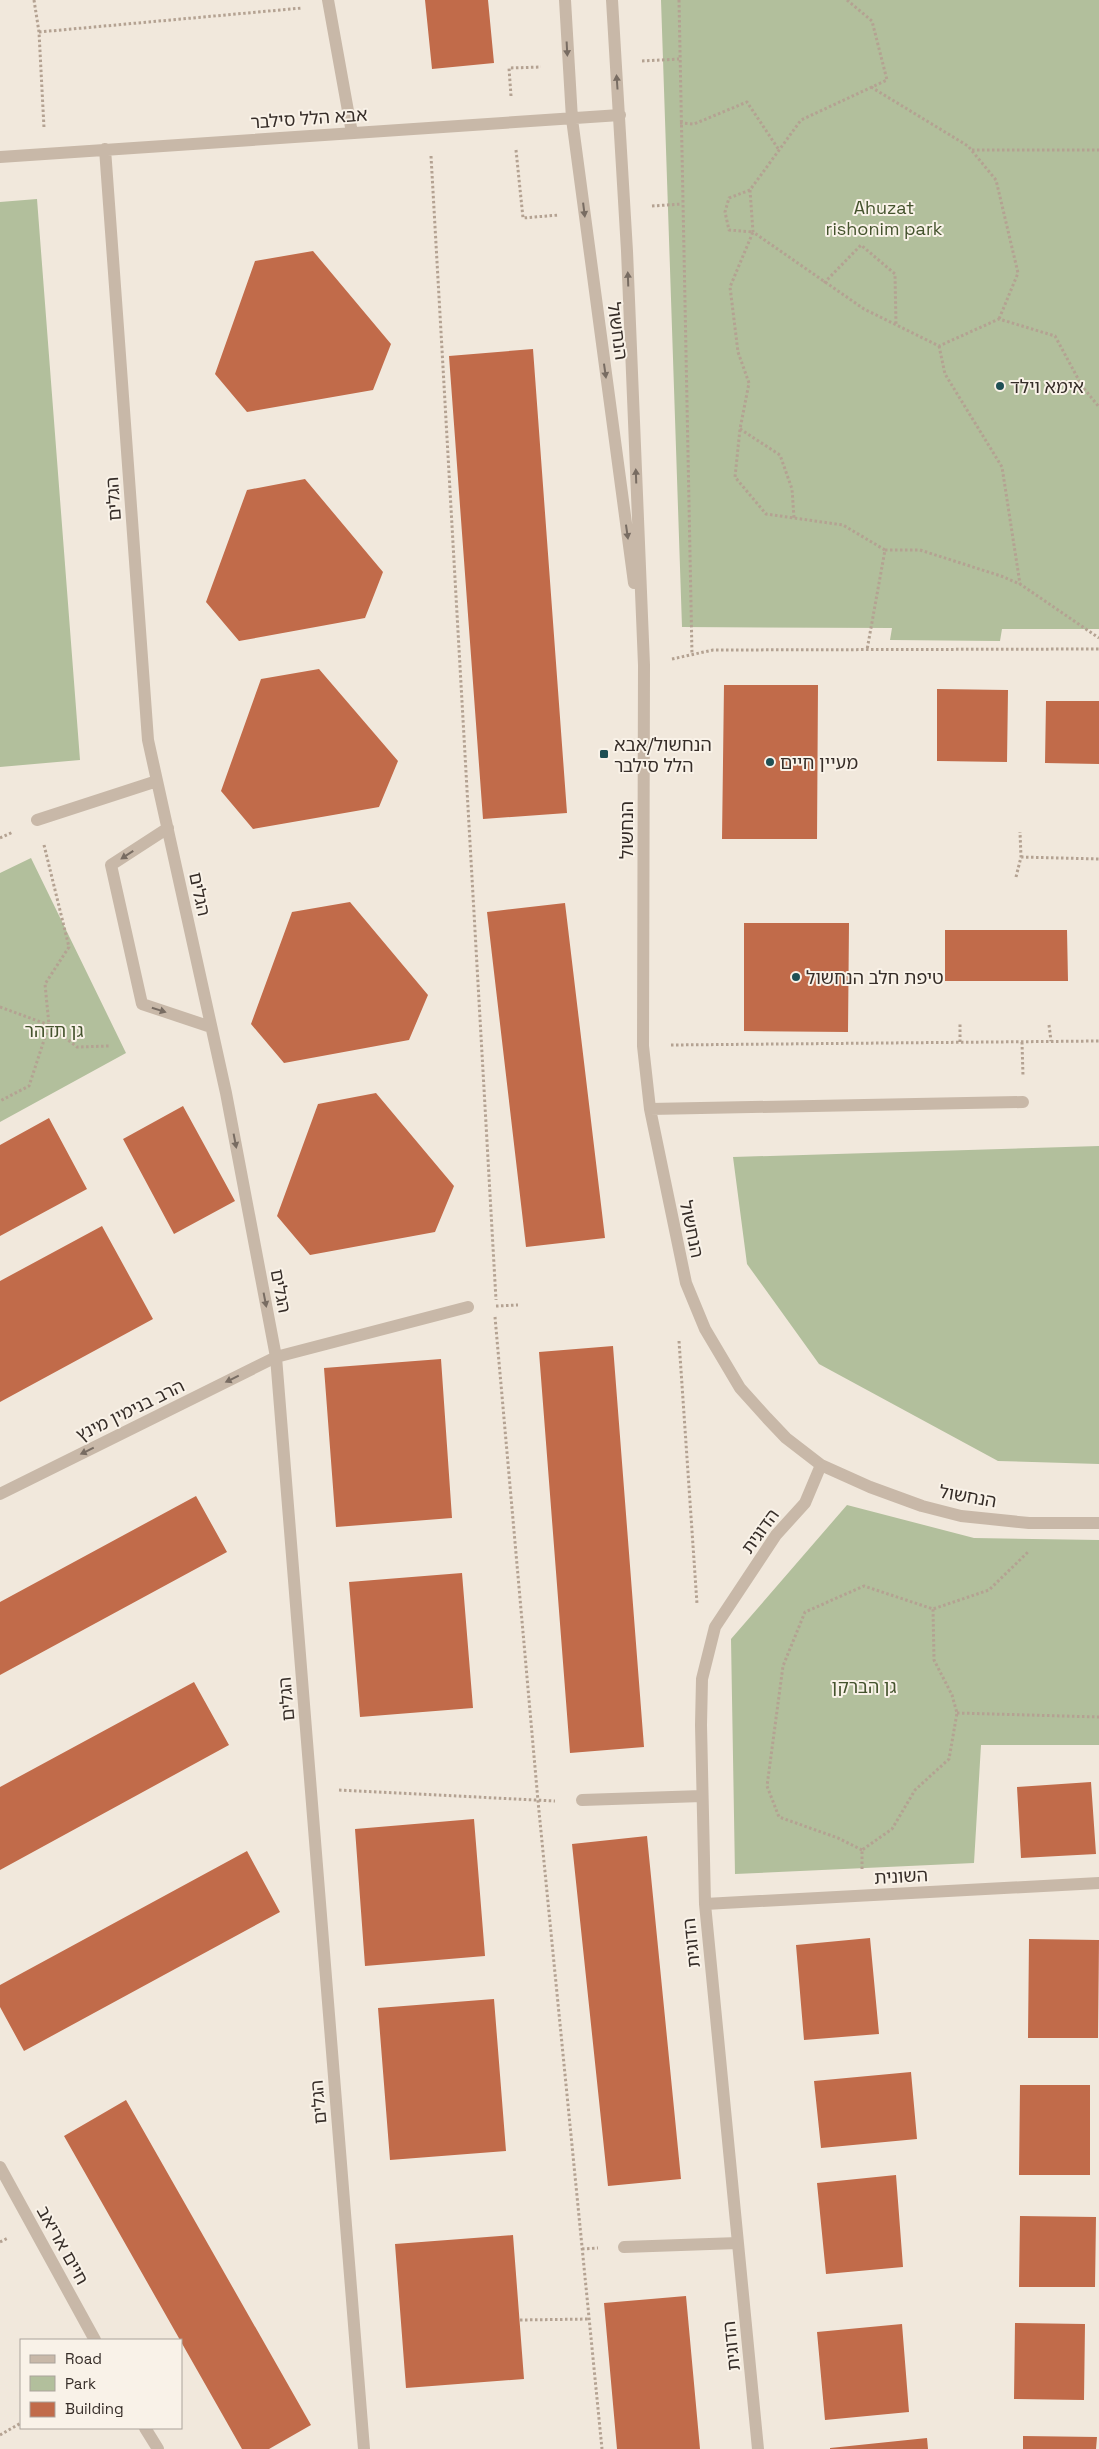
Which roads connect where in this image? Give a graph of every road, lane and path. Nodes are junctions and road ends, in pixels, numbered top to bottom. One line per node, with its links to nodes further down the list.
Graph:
1 (34, 0): 8 (path)
2 (328, 0): 14 (street)
3 (565, 0): 11 (street, הנחשול, one-way to 11)
4 (612, 0): 10 (street, הנחשול, one-way to 4)
5 (679, 0): 12 (path)
6 (847, 0): 9 (path)
7 (278, 11): 8 (path)
8 (39, 32): 19 (path)
9 (871, 87): 16 (path); 17 (path)
10 (620, 115): 11 (street, אבא הלל סילבר); 36 (street, הנחשול, one-way to 10)
11 (572, 119): 13 (street, אבא הלל סילבר); 36 (street, הנחשול, one-way to 36)
12 (680, 123): 16 (path); 35 (path)
13 (430, 128): 14 (street, אבא הלל סילבר); 72 (path)
14 (352, 133): 15 (street, אבא הלל סילבר)
15 (105, 149): 19 (street, אבא הלל סילבר); 37 (street, הגלים)
16 (779, 150): 21 (path)
17 (972, 150): 18 (path); 24 (path)
18 (1099, 150)
19 (45, 154): 20 (street, אבא הלל סילבר)
20 (0, 157)
21 (750, 190): 22 (path); 22 (path)
22 (753, 232): 23 (path); 28 (path)
23 (824, 283): 25 (path); 25 (path)
24 (999, 319): 26 (path); 27 (path)
25 (896, 325): 26 (path)
26 (939, 346): 31 (path)
27 (1099, 407)
28 (740, 428): 29 (path); 29 (path)
29 (794, 518): 30 (path)
30 (885, 550): 31 (path); 34 (path)
31 (1020, 584): 32 (path)
32 (1099, 638)
33 (1099, 649): 34 (path)
34 (867, 650): 35 (path)
35 (692, 655): 36 (path)
36 (644, 665): 54 (street, הנחשול)
37 (157, 781): 38 (street); 39 (street, הגלים)
38 (37, 820): 46 (path)
39 (168, 828): 48 (street, הגלים); 48 (street, one-way to 48)
40 (1020, 832): 41 (path)
41 (1021, 857): 42 (path); 43 (path)
42 (1099, 859)
43 (1016, 877)
44 (0, 1007): 46 (path)
45 (960, 1024): 50 (path)
46 (49, 1025): 53 (path); 55 (path)
47 (1049, 1025): 52 (path)
48 (211, 1027): 60 (street, הגלים, one-way to 60)
49 (1099, 1041): 52 (path)
50 (960, 1042): 51 (path); 54 (path)
51 (1022, 1042): 52 (path); 56 (path)
52 (1051, 1042)
53 (110, 1046)
54 (643, 1046): 57 (street, הנחשול)
55 (0, 1101)
56 (1024, 1102): 57 (street)
57 (650, 1109): 61 (street, הנחשול)
58 (468, 1307): 60 (street, הרב בנימין מינץ)
59 (678, 1340): 65 (path)
60 (276, 1357): 62 (street, הרב בנימין מינץ, one-way to 62); 69 (street, הגלים)
61 (820, 1465): 63 (street, הנחשול); 70 (street, הדוגית)
62 (0, 1494)
63 (1059, 1523): 64 (street, הנחשול); 66 (path)
64 (1099, 1523)
65 (698, 1609)
66 (933, 1610): 67 (path); 73 (path)
67 (957, 1713): 68 (path); 73 (path)
68 (1099, 1717)
69 (311, 1788): 72 (path); 87 (street, הגלים)
70 (702, 1796): 71 (street); 76 (street, הדוגית)
71 (582, 1800)
72 (538, 1801): 80 (path)
73 (862, 1850): 75 (path)
74 (1099, 1882): 75 (street, השונית)
75 (862, 1895): 76 (street, השונית)
76 (705, 1904): 78 (street, הדוגית)
77 (0, 2167): 82 (street, חיים אריאב)
78 (738, 2243): 79 (street); 89 (street, הדוגית)
79 (624, 2247)
80 (589, 2319): 81 (path); 88 (path)
81 (520, 2320)
82 (94, 2339)
83 (20, 2424): 85 (path)
84 (146, 2429): 86 (street)
85 (0, 2435)
86 (158, 2449)
87 (364, 2449)
88 (602, 2449)
89 (758, 2449)

